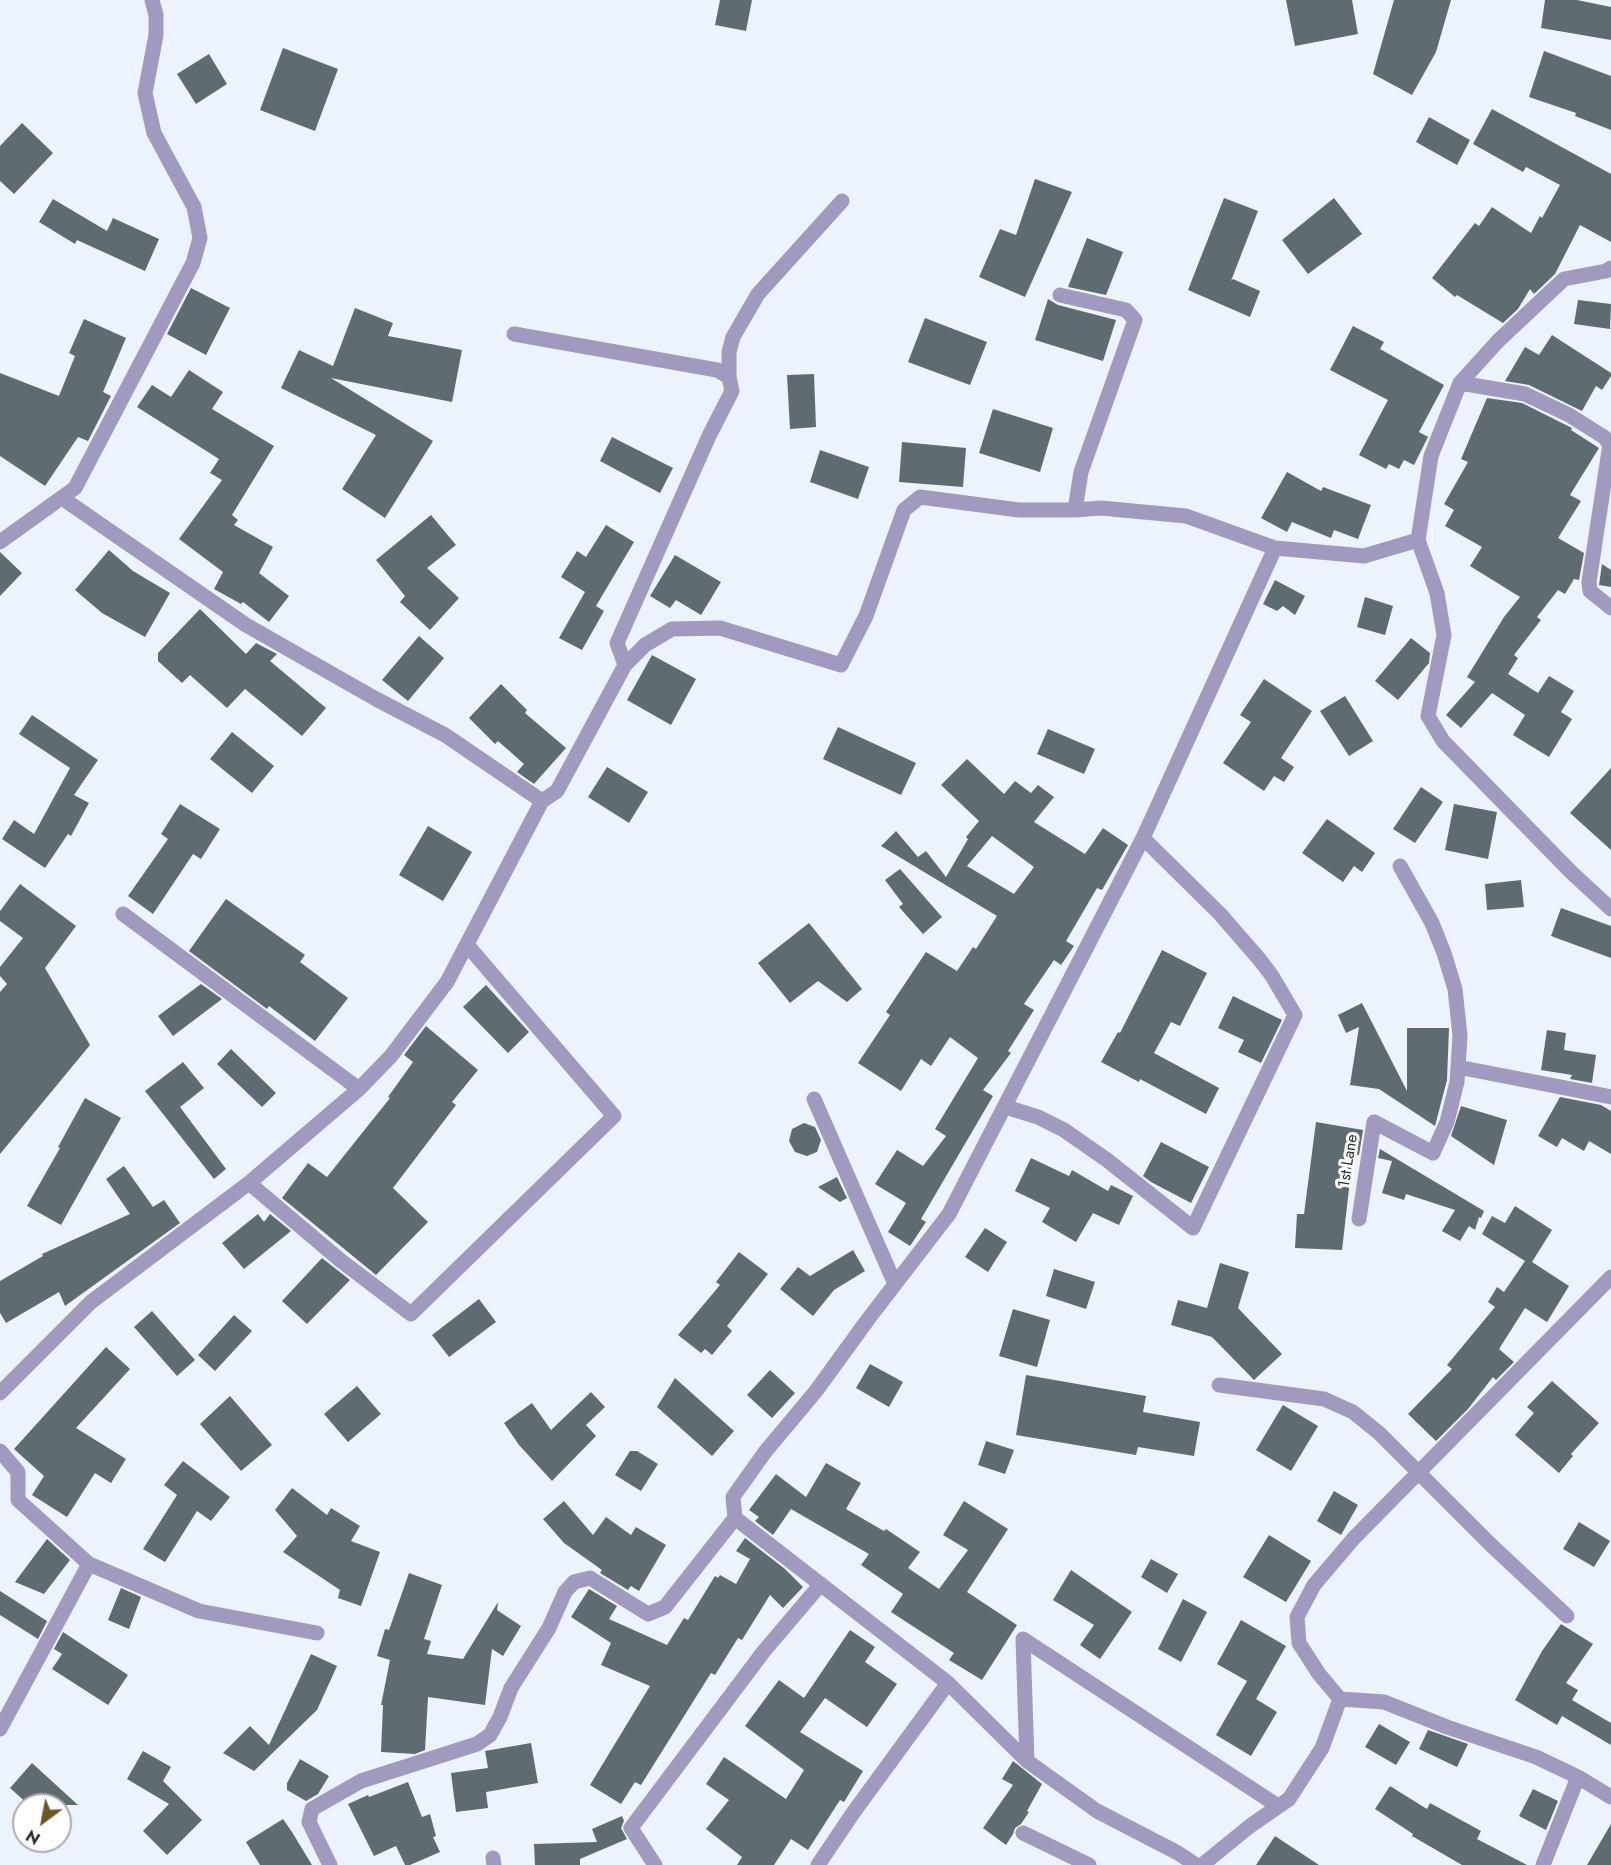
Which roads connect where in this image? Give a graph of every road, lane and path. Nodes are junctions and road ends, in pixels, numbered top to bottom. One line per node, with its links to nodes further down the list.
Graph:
1 (152, 0): 8 (street)
2 (842, 201): 6 (street)
3 (1611, 268): 7 (street)
4 (1059, 295): 9 (street)
5 (514, 334): 6 (street)
6 (729, 377): 14 (street)
7 (1460, 383): 10 (street); 13 (street)
8 (62, 498): 11 (street); 15 (street)
9 (1075, 510): 12 (street); 14 (street)
10 (1418, 540): 12 (street); 18 (street)
11 (0, 542)
12 (1275, 548): 16 (street)
13 (1611, 608)
14 (625, 665): 15 (street)
15 (542, 801): 20 (street)
16 (1143, 838): 25 (street); 29 (street)
17 (1400, 866): 21 (street, 1st Lane)
18 (1611, 909)
19 (123, 914): 22 (street)
20 (468, 946): 22 (street); 26 (street)
21 (1458, 1067): 23 (street); 27 (street, 1st Lane)
22 (360, 1089): 26 (street)
23 (1611, 1097)
24 (814, 1099): 29 (street)
25 (1009, 1108)
26 (249, 1184): 31 (street)
27 (1359, 1219)
28 (1611, 1277): 33 (street)
29 (895, 1284): 34 (street)
30 (1218, 1384): 33 (street)
31 (0, 1393)
32 (0, 1451): 35 (street)
33 (1418, 1472): 37 (street); 40 (street)
34 (735, 1518): 36 (street); 47 (street)
35 (89, 1564): 38 (street); 41 (street)
36 (821, 1584): 39 (street); 48 (street)
37 (1567, 1616)
38 (317, 1633)
39 (948, 1683): 42 (street); 49 (street)
40 (1340, 1700): 43 (street); 45 (street)
41 (0, 1729)
42 (1027, 1761): 45 (street); 51 (street)
43 (1578, 1777): 44 (street); 53 (street)
44 (1611, 1797)
45 (1278, 1806): 52 (street)
46 (1023, 1833): 50 (street)
47 (330, 1865)
48 (655, 1865)
49 (818, 1865)
50 (1089, 1865)
51 (1196, 1865)
52 (1202, 1865)
53 (1543, 1865)

